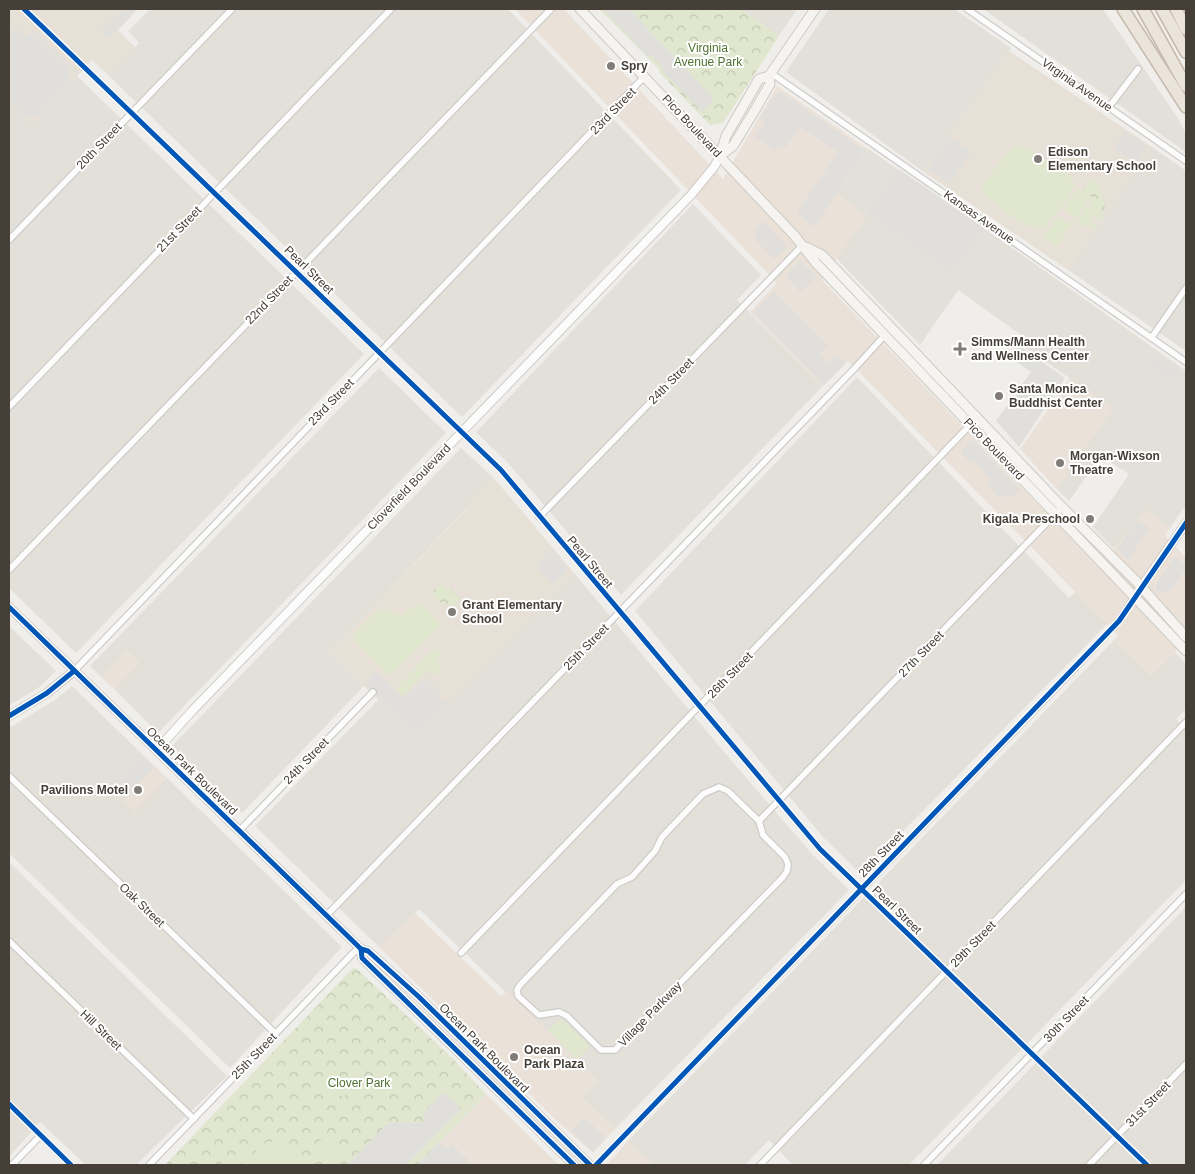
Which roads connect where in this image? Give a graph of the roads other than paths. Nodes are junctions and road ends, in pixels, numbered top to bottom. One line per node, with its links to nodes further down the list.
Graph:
1 (24, 9): 20 (street, Pearl Street)
2 (232, 9): 20 (street, 20th Street)
3 (391, 9): 23 (street, 21st Street)
4 (551, 9): 26 (street, 22nd Street)
5 (580, 9): 16 (main road, Pico Boulevard)
6 (815, 9): 15 (main road, Cloverfield Boulevard)
7 (967, 9): 18 (street, Virginia Avenue)
8 (1123, 9): 19 (highway)
9 (1143, 9): 17 (highway)
10 (1162, 9): 13 (highway)
11 (1176, 9): 12 (highway)
12 (1186, 29)
13 (1186, 52)
14 (1138, 69): 18 (street)
15 (770, 74): 21 (main road, Cloverfield Boulevard); 30 (street, Kansas Avenue)
16 (646, 76): 21 (main road, Pico Boulevard); 31 (street, 23rd Street)
17 (1186, 86)
18 (1109, 107): 22 (street, Virginia Avenue)
19 (1186, 107)
20 (132, 112): 23 (street, Pearl Street); 24 (street, 20th Street)
21 (720, 156): 25 (main road, Pico Boulevard); 36 (street, Cloverfield Boulevard)
22 (1186, 161)
23 (215, 192): 26 (street, Pearl Street); 34 (street, 21st Street)
24 (9, 240)
25 (803, 245): 28 (main road, Pico Boulevard); 29 (main road, Pico Boulevard); 39 (street, 24th Street)
26 (296, 272): 31 (street, Pearl Street); 41 (street, 22nd Street)
27 (1186, 288): 30 (street)
28 (888, 324): 29 (main road); 33 (main road, Pico Boulevard)
29 (885, 335): 33 (main road, Pico Boulevard); 45 (street, 25th Street)
30 (1152, 337): 32 (street, Kansas Avenue)
31 (380, 352): 36 (street, Pearl Street); 48 (street, 23rd Street)
32 (1186, 362)
33 (926, 371): 35 (main road, Pico Boulevard)
34 (9, 407)
35 (974, 421): 37 (main road, Pico Boulevard); 38 (main road, Pico Boulevard); 50 (street, 26th Street)
36 (462, 432): 39 (street, Pearl Street); 53 (street, Cloverfield Boulevard)
37 (1062, 507): 38 (street, 27th Street); 42 (main road, Pico Boulevard)
38 (1055, 514): 43 (main road, Pico Boulevard); 55 (street, 27th Street)
39 (539, 517): 45 (street, Pearl Street)
40 (1186, 523): 42 (street)
41 (9, 570)
42 (1142, 587): 43 (street); 46 (main road, Pico Boulevard)
43 (1136, 596): 47 (main road, Pico Boulevard); 58 (street, 28th Street)
44 (9, 607): 48 (street, Ocean Park Boulevard)
45 (619, 612): 50 (street, Pearl Street); 60 (street, 25th Street)
46 (1186, 637)
47 (1186, 651)
48 (74, 671): 51 (street, 23rd Street); 53 (street, Ocean Park Boulevard)
49 (373, 692): 57 (street, 24th Street)
50 (699, 706): 55 (street, Pearl Street); 63 (street, 26th Street)
51 (9, 716)
52 (1186, 722): 64 (street, 29th Street)
53 (157, 750): 57 (street, Ocean Park Boulevard)
54 (9, 776): 65 (street, Oak Street)
55 (780, 801): 56 (street, 27th Street); 58 (street, Pearl Street)
56 (759, 822): 56 (street, Village Parkway)
57 (240, 830): 60 (street, Ocean Park Boulevard)
58 (861, 889): 64 (street, Pearl Street); 77 (street, 28th Street)
59 (1186, 894): 66 (street, 30th Street)
60 (327, 915): 62 (street, Ocean Park Boulevard)
61 (9, 941): 69 (street, Hill Street)
62 (360, 948): 65 (street, 25th Street); 75 (street, Ocean Park Boulevard); 76 (street, Ocean Park Boulevard)
63 (461, 953)
64 (946, 972): 66 (street, Pearl Street); 78 (street, 29th Street)
65 (276, 1034): 69 (street, 25th Street)
66 (1032, 1055): 71 (street, Pearl Street); 79 (street, 30th Street)
67 (1186, 1064): 71 (street, 31st Street)
68 (9, 1104): 70 (street)
69 (194, 1119): 74 (street, 25th Street)
70 (41, 1136): 72 (street); 73 (street)
71 (1117, 1137): 80 (street, 31st Street); 81 (street, Pearl Street)
72 (12, 1165)
73 (72, 1165)
74 (149, 1165)
75 (574, 1165)
76 (590, 1165)
77 (596, 1165)
78 (760, 1165)
79 (924, 1165)
80 (1089, 1165)
81 (1147, 1165)

